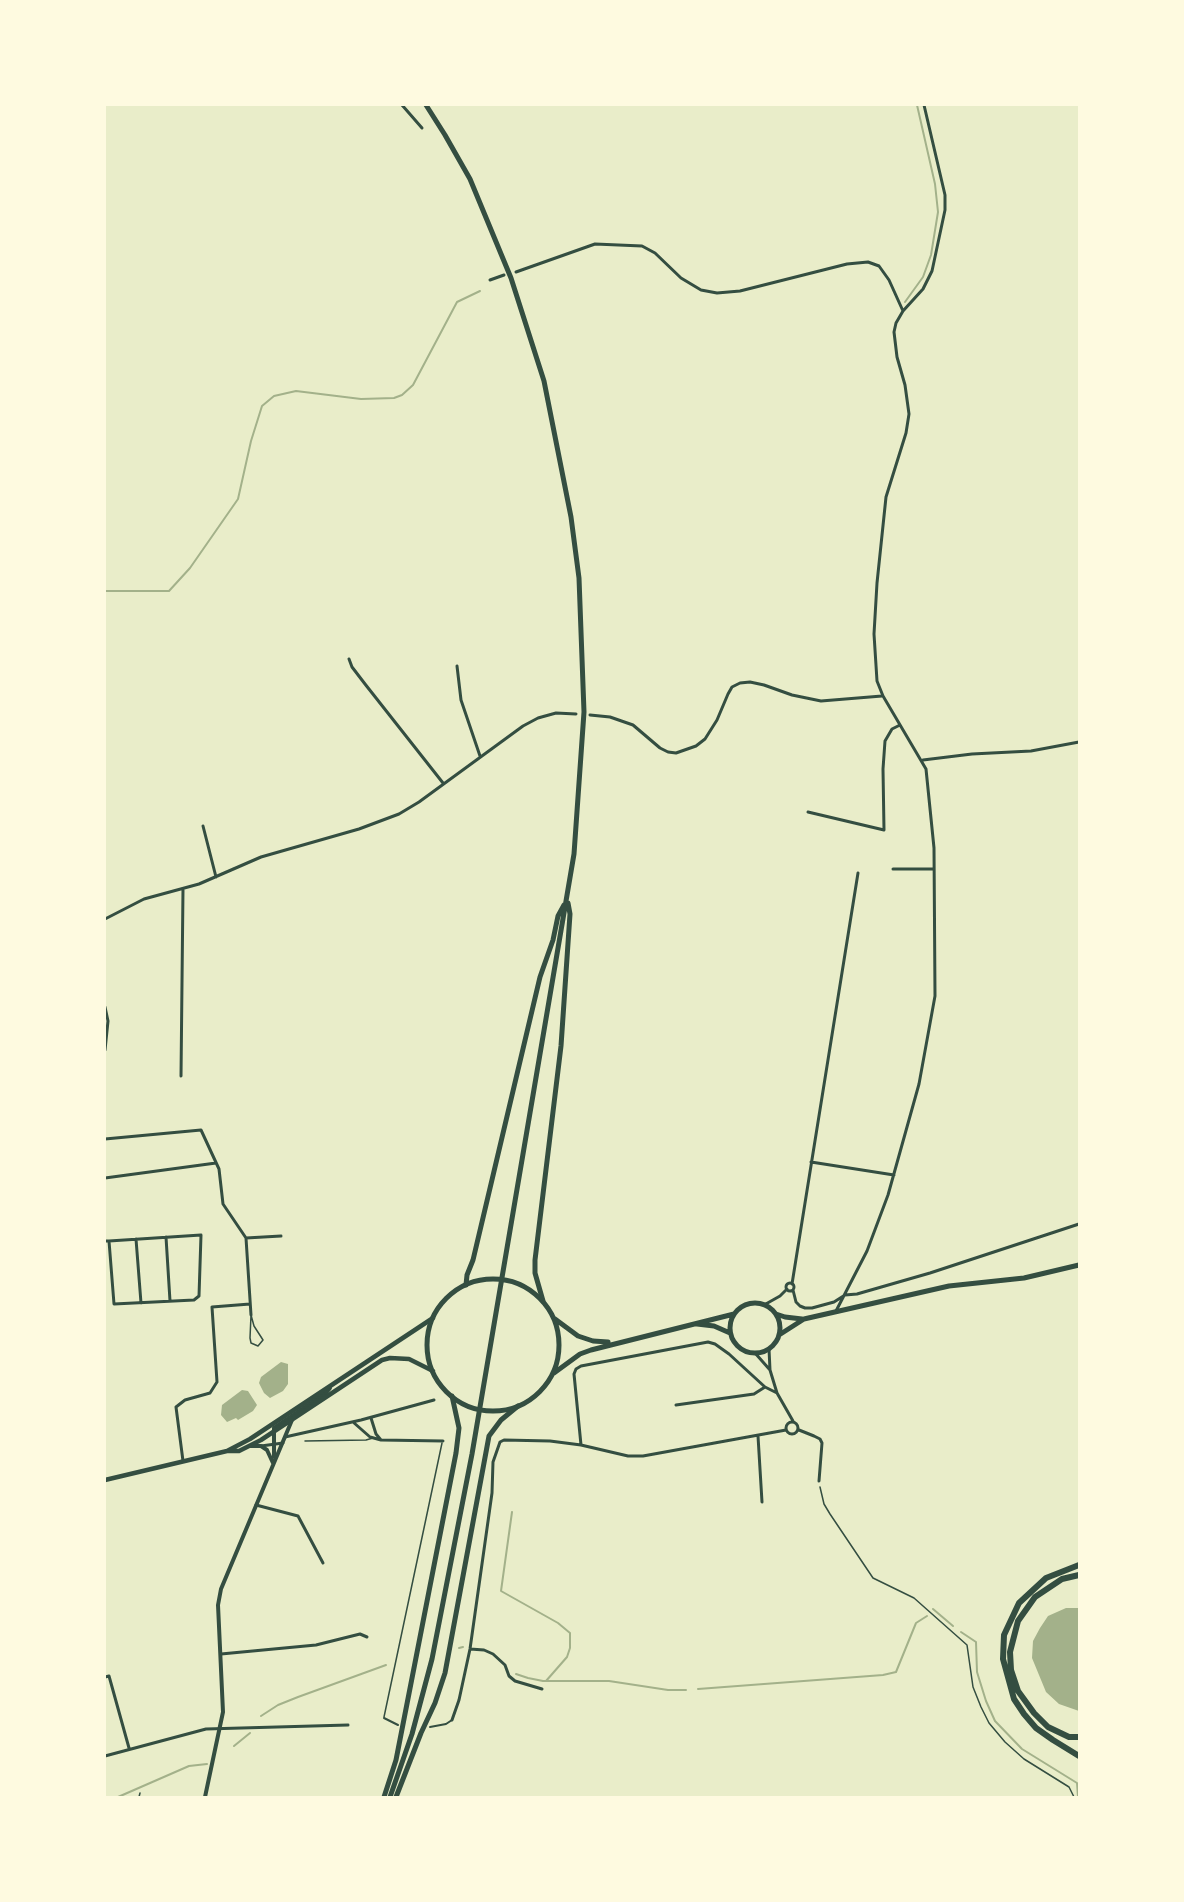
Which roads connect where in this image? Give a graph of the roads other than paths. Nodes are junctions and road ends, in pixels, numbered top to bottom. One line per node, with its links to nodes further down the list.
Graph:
1 (402, 105): 4 (street)
2 (426, 105): 26 (main road)
3 (924, 105): 8 (street)
4 (422, 128)
5 (516, 272): 8 (street)
6 (504, 275): 7 (street)
7 (490, 280)
8 (903, 311): 11 (street)
9 (349, 659): 18 (street)
10 (457, 666): 16 (street)
11 (883, 696): 13 (street); 14 (street)
12 (576, 714): 16 (street)
13 (590, 715)
14 (900, 725): 17 (street); 19 (street)
15 (1079, 742): 17 (street)
16 (481, 757): 18 (street)
17 (923, 760): 22 (street)
18 (443, 783): 24 (street)
19 (808, 812)
20 (203, 826): 24 (street)
21 (893, 869): 22 (street)
22 (933, 869): 34 (street)
23 (858, 873): 32 (street)
24 (216, 878): 25 (street)
25 (183, 889): 27 (street); 30 (street)
26 (567, 898): 44 (main road); 49 (main road); 125 (main road)
27 (105, 919)
28 (105, 1007): 29 (street)
29 (105, 1050)
30 (181, 1076)
31 (105, 1139): 33 (street)
32 (811, 1162): 34 (street); 43 (street)
33 (216, 1163): 35 (street); 39 (street)
34 (894, 1174): 47 (street)
35 (105, 1178)
36 (1079, 1224): 47 (street)
37 (281, 1236): 39 (street)
38 (166, 1237): 40 (street); 48 (street); 48 (street)
39 (246, 1238): 52 (street)
40 (136, 1239): 41 (street); 51 (street)
41 (107, 1241): 51 (street)
42 (1079, 1265): 54 (main road)
43 (792, 1284): 45 (street); 46 (street)
44 (466, 1285): 49 (main road); 59 (main road)
45 (787, 1289): 46 (street); 53 (street)
46 (793, 1290): 47 (street)
47 (845, 1295): 50 (street)
48 (170, 1301): 51 (street)
49 (543, 1301): 60 (main road)
50 (842, 1301): 54 (street); 55 (street)
51 (141, 1303)
52 (250, 1304): 58 (street); 97 (street)
53 (764, 1305): 56 (main road); 57 (main road)
54 (849, 1309): 55 (main road)
55 (835, 1312): 61 (main road)
56 (734, 1314): 62 (main road); 63 (main road)
57 (776, 1314): 61 (main road); 64 (main road)
58 (251, 1315): 58 (lane)
59 (433, 1318): 69 (main road); 71 (main road)
60 (554, 1319): 65 (main road); 70 (main road)
61 (804, 1319): 64 (main road)
62 (696, 1323): 63 (main road); 65 (main road)
63 (730, 1333): 67 (main road)
64 (779, 1335): 66 (main road)
65 (613, 1343): 70 (main road)
66 (769, 1349): 67 (main road); 68 (street)
67 (755, 1353): 68 (street)
68 (770, 1370): 73 (street)
69 (433, 1371): 74 (main road); 79 (main road)
70 (553, 1374): 77 (main road)
71 (332, 1385): 84 (street); 96 (main road)
72 (765, 1387): 73 (street); 76 (street); 93 (street)
73 (777, 1393): 80 (street)
74 (452, 1396): 77 (main road); 124 (main road)
75 (434, 1400): 78 (street)
76 (676, 1405)
77 (518, 1406): 126 (main road)
78 (371, 1418): 81 (street); 88 (street)
79 (292, 1420): 84 (main road); 86 (street)
80 (793, 1421): 82 (street); 83 (street)
81 (353, 1422): 86 (street); 87 (street)
82 (786, 1430): 83 (street); 85 (street)
83 (798, 1430): 100 (street)
84 (274, 1432): 92 (street); 94 (main road)
85 (758, 1436): 93 (street); 101 (street)
86 (285, 1437): 91 (street)
87 (374, 1438): 88 (street); 89 (lane)
88 (381, 1440): 90 (street)
89 (305, 1441)
90 (443, 1441): 111 (lane)
91 (283, 1443): 92 (street); 98 (street)
92 (274, 1444): 95 (street); 98 (street)
93 (581, 1445): 107 (street)
94 (250, 1446): 95 (street); 96 (main road)
95 (261, 1446): 98 (street)
96 (227, 1451): 97 (main road)
97 (183, 1463): 99 (main road)
98 (273, 1463): 102 (street)
99 (105, 1480)
100 (819, 1481)
101 (762, 1502)
102 (255, 1505): 103 (street); 108 (street)
103 (323, 1563)
104 (1079, 1565): 120 (highway)
105 (1079, 1575): 117 (highway)
106 (367, 1637): 108 (street)
107 (470, 1649): 110 (street); 112 (street)
108 (221, 1654): 116 (street)
109 (105, 1677): 118 (street)
110 (542, 1689)
111 (384, 1718): 114 (street)
112 (452, 1720): 115 (street)
113 (348, 1725): 116 (street)
114 (399, 1725)
115 (430, 1727)
116 (221, 1728): 118 (street); 123 (street)
117 (1079, 1737)
118 (129, 1749): 119 (street)
119 (105, 1756)
120 (1079, 1756)
121 (140, 1793): 122 (lane)
122 (139, 1797)
123 (205, 1797)
124 (384, 1797)
125 (390, 1797)
126 (396, 1797)

